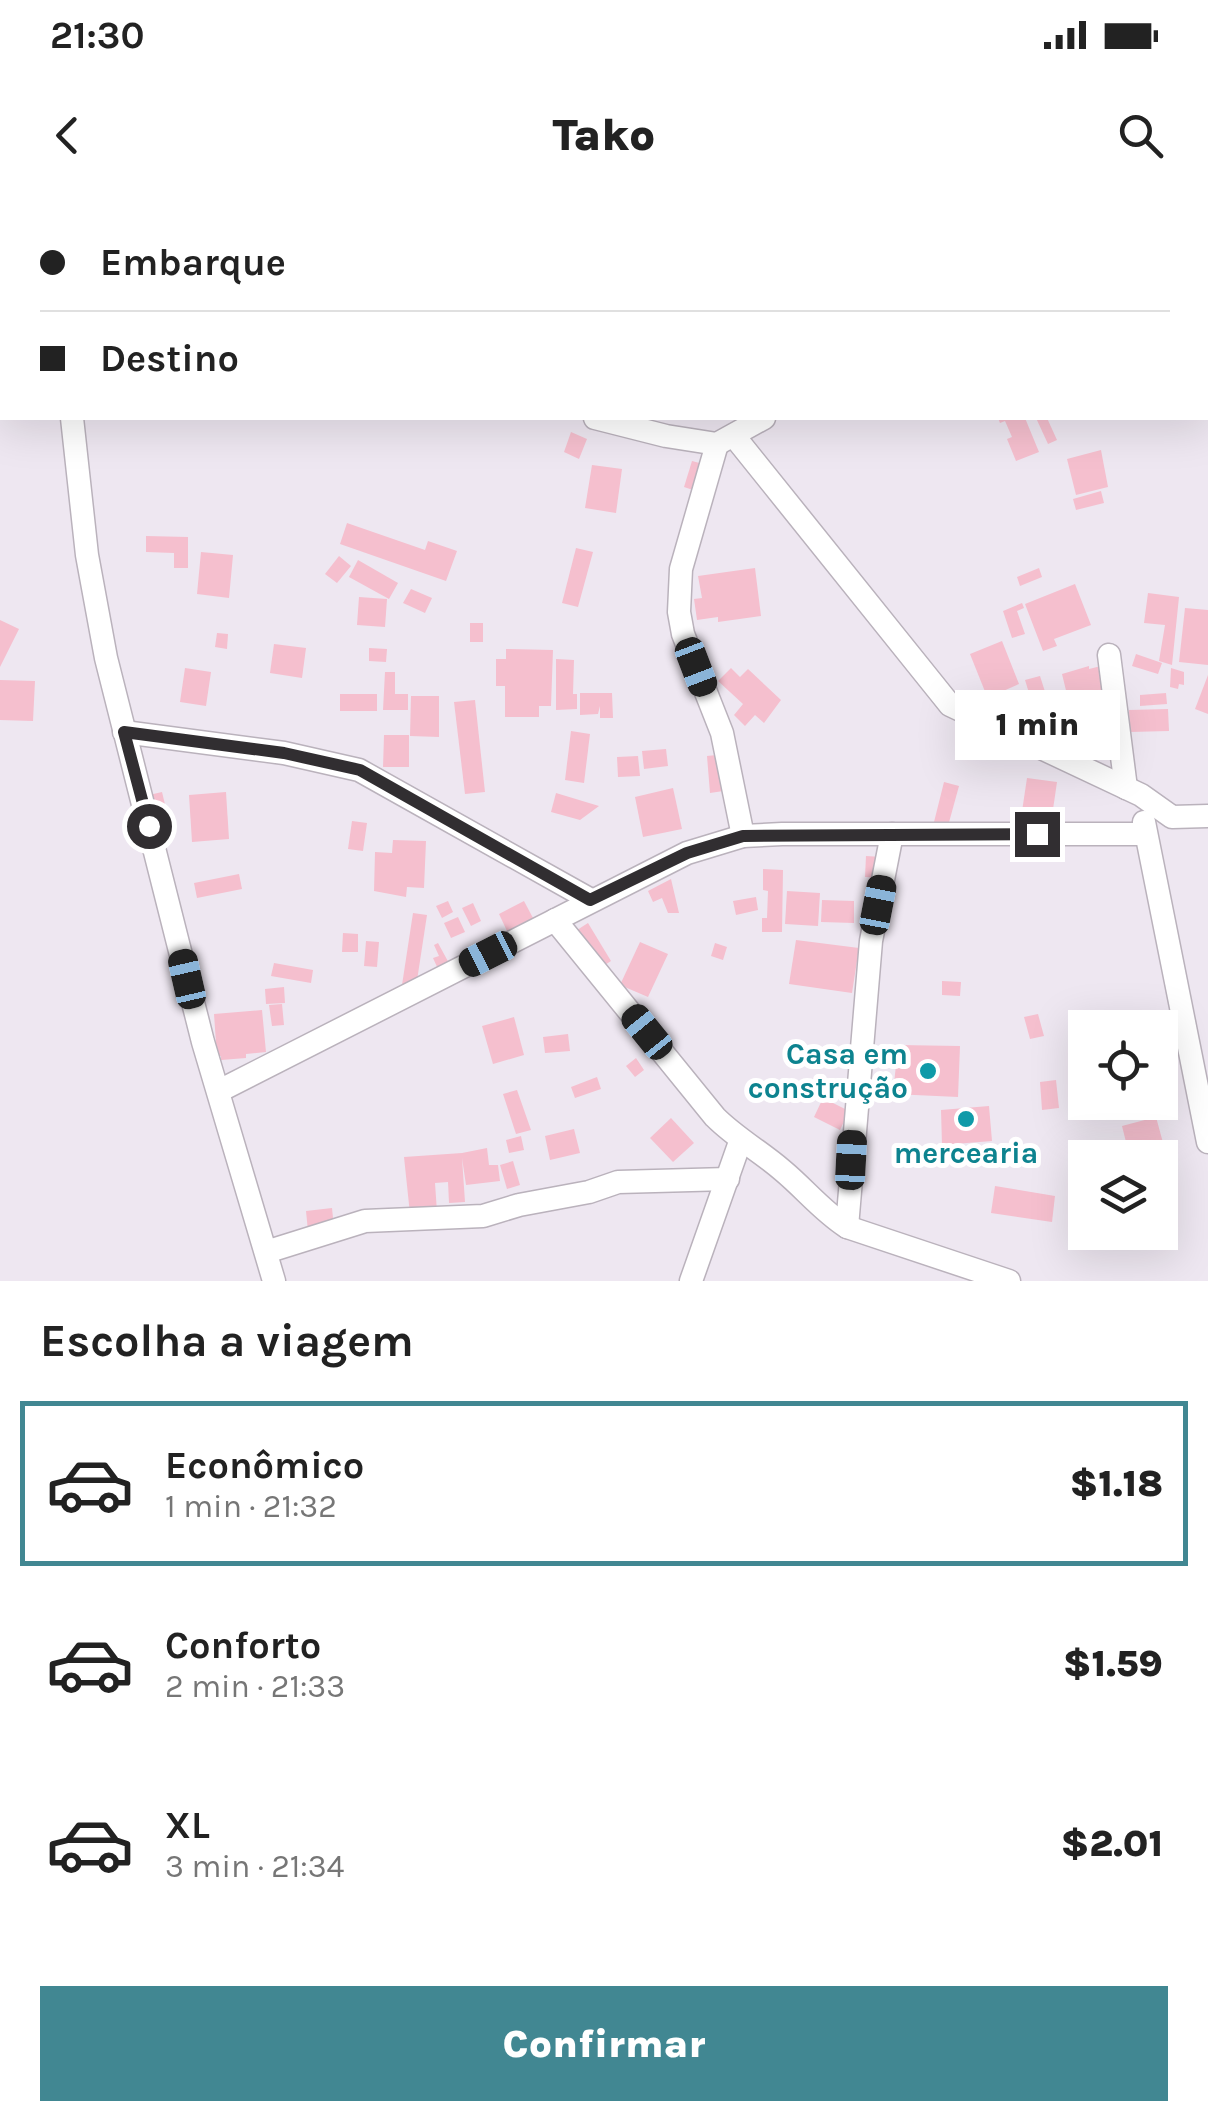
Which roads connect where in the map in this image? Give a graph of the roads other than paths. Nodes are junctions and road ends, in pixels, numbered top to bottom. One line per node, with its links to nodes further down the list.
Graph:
1 (72, 420): 6 (street)
2 (604, 420): 4 (street)
3 (761, 420): 4 (street)
4 (726, 440): 7 (street); 11 (street)
5 (1109, 655): 7 (street)
6 (124, 732): 12 (street); 14 (street)
7 (1134, 791): 8 (street); 10 (street)
8 (1208, 816)
9 (892, 834): 10 (street); 11 (street); 18 (street)
10 (1145, 834): 16 (street)
11 (743, 836): 12 (street)
12 (590, 900): 13 (street)
13 (556, 920): 14 (street); 15 (street)
14 (219, 1092): 19 (street)
15 (740, 1142): 17 (street); 18 (street)
16 (1208, 1142)
17 (728, 1179): 19 (street); 21 (street)
18 (847, 1227): 22 (street)
19 (266, 1252): 20 (street)
20 (274, 1281)
21 (691, 1281)
22 (1010, 1281)

